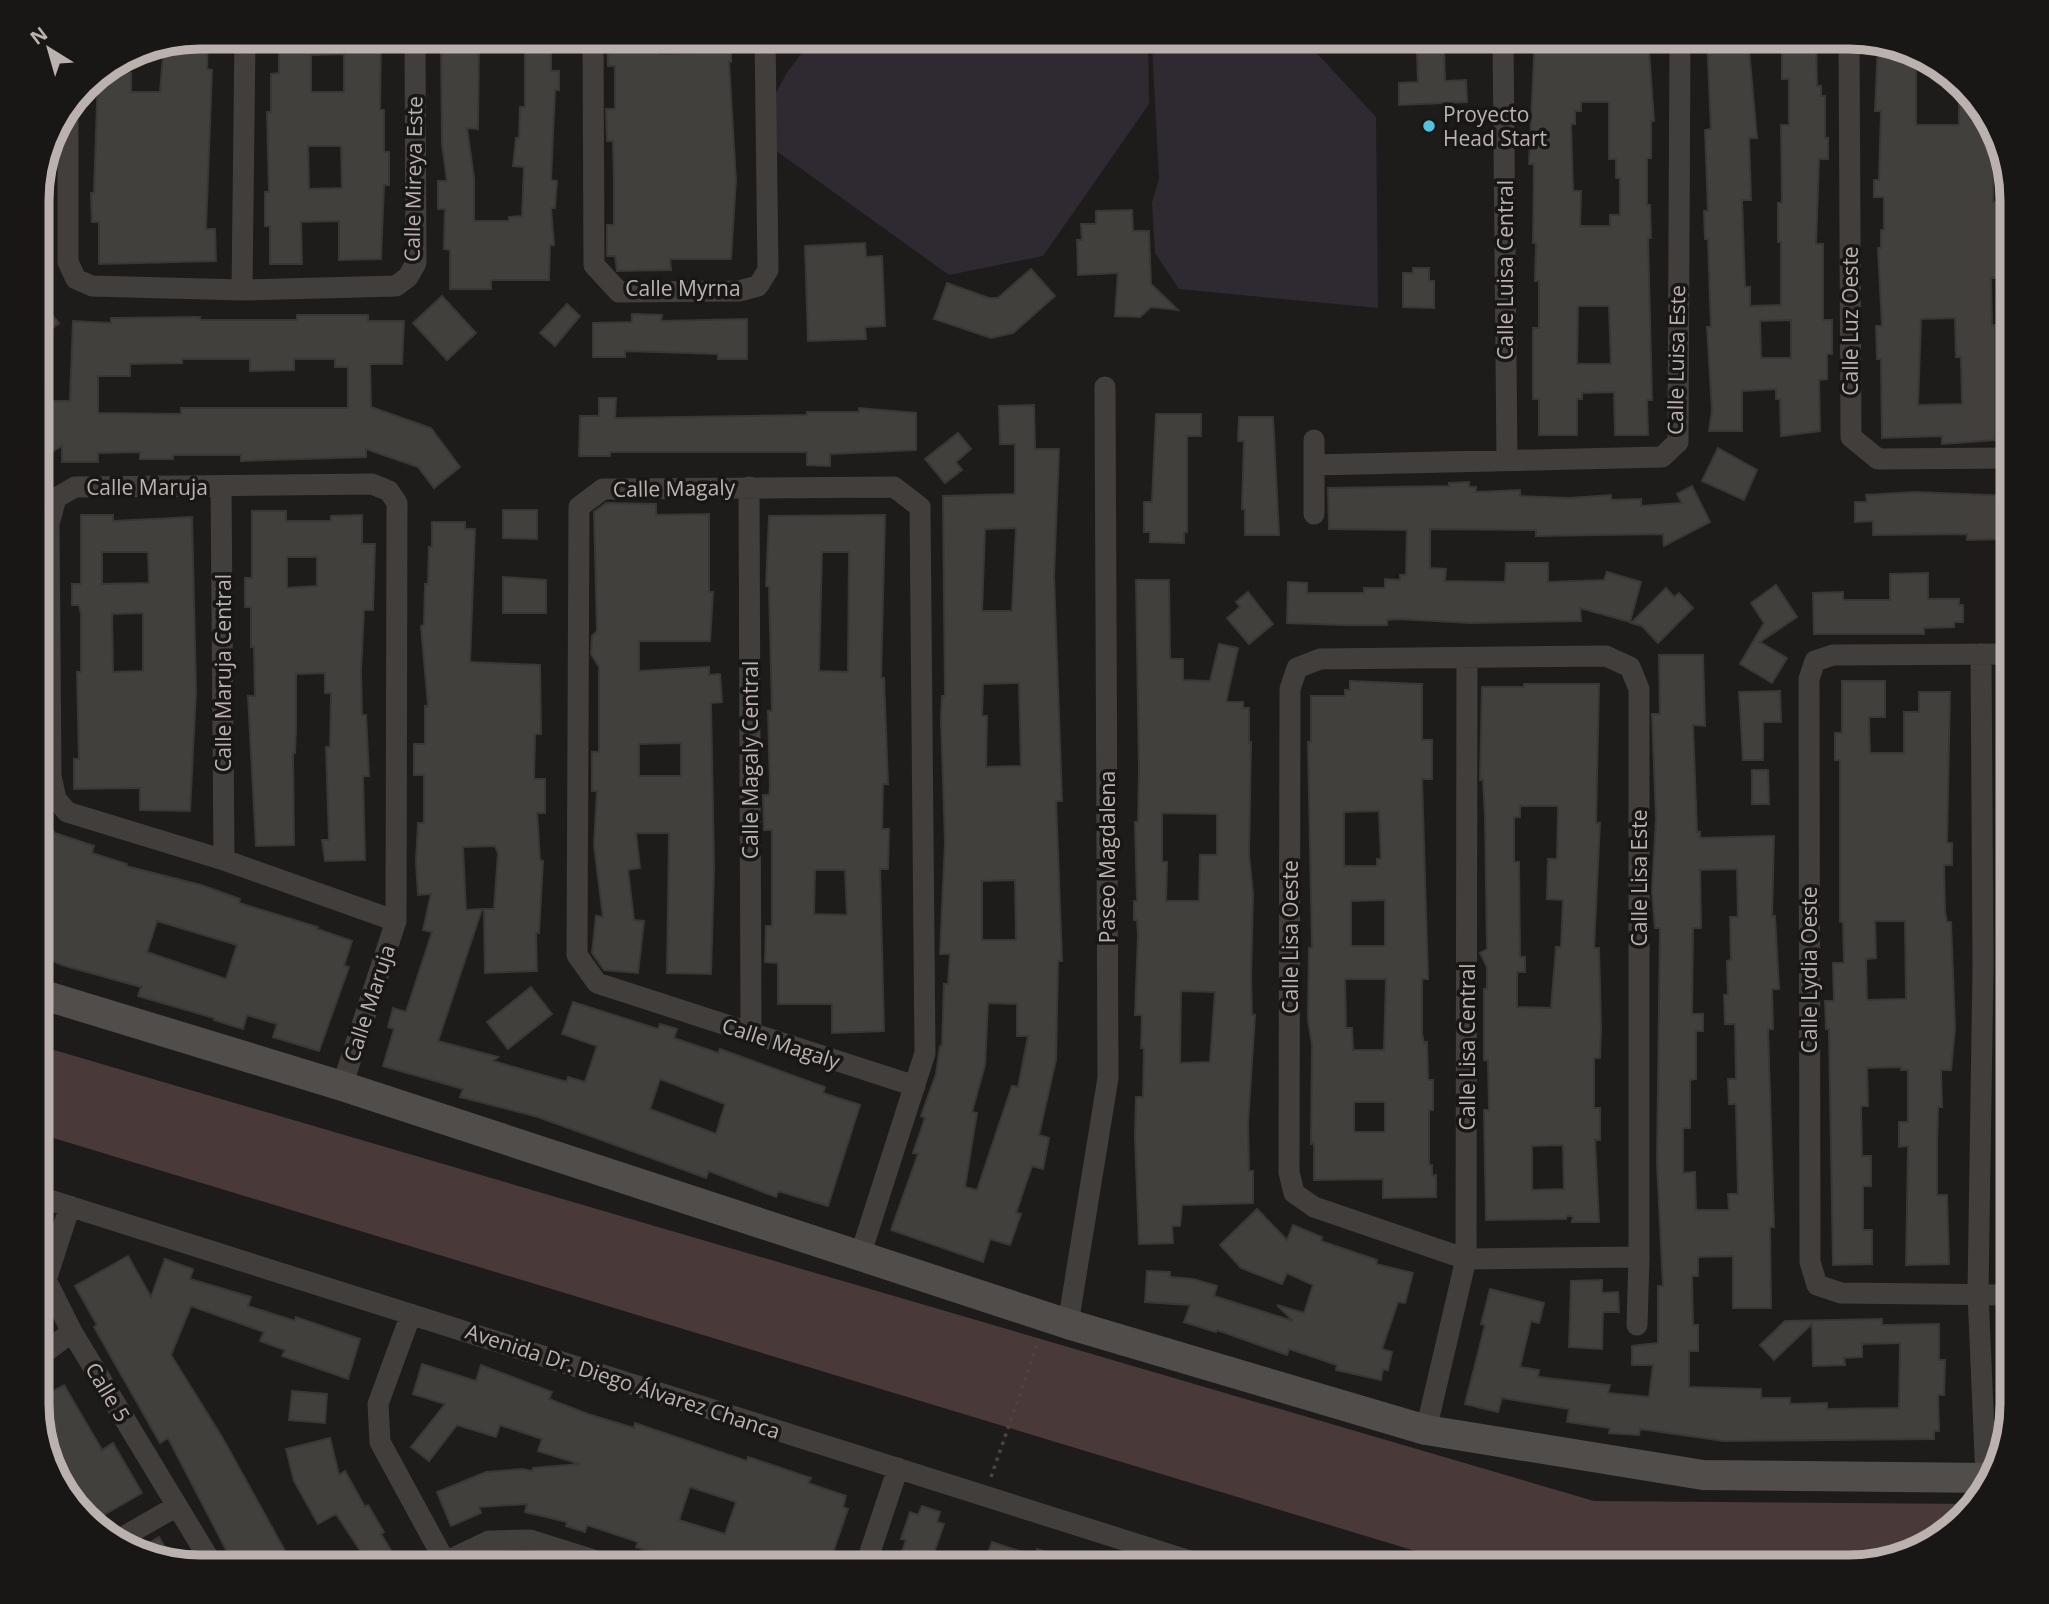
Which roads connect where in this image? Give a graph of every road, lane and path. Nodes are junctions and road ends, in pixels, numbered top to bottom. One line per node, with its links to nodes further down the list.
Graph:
1 (245, 49): 9 (street)
2 (415, 49): 9 (street, Calle Mireya Este)
3 (593, 49): 4 (street, Calle Myrna)
4 (765, 49)
5 (1503, 49): 13 (street, Calle Luisa Central)
6 (1680, 49): 13 (street, Calle Luisa Este)
7 (1849, 49): 12 (street, Calle Luz Oeste)
8 (68, 127): 9 (street, Calle Mireya Este)
9 (242, 290)
10 (1105, 387): 38 (street, Paseo Magdalena)
11 (1314, 440): 14 (street)
12 (2000, 458)
13 (1507, 461): 14 (street, Calle Luisa Este)
14 (1314, 465): 17 (street)
15 (221, 486): 21 (street, Calle Maruja Central); 21 (street, Calle Maruja); 22 (street, Calle Maruja)
16 (749, 487): 24 (street, Calle Magaly Central); 24 (street, Calle Magaly); 26 (street, Calle Magaly)
17 (1314, 514)
18 (1982, 654): 19 (street); 34 (street); 34 (street, Calle Lydia Oeste)
19 (2000, 654)
20 (1467, 658): 30 (street, Calle Lisa Este); 31 (street, Calle Lisa Central); 31 (street, Calle Lisa Oeste)
21 (224, 860): 22 (street, Calle Maruja)
22 (396, 921): 25 (street, Calle Maruja)
23 (49, 997): 25 (street)
24 (751, 1033): 26 (street, Calle Magaly)
25 (342, 1086): 29 (street)
26 (915, 1086): 29 (street, Calle Magaly)
27 (49, 1200): 28 (street, Avenida Dr. Diego Álvarez Chanca)
28 (69, 1206): 32 (street, Calle 5); 36 (street, Avenida Dr. Diego Álvarez Chanca)
29 (860, 1256): 38 (street)
30 (1639, 1256): 31 (street); 37 (street, Calle Lisa Este)
31 (1466, 1259): 41 (street, Calle Lisa Central)
32 (49, 1270)
33 (49, 1286): 39 (street, Calle 5)
34 (1978, 1294): 35 (street); 43 (street)
35 (2000, 1295)
36 (411, 1314): 44 (street, Avenida Dr. Diego Álvarez Chanca); 49 (street)
37 (1637, 1325)
38 (1055, 1328): 41 (street); 42 (path)
39 (72, 1332): 40 (street); 46 (street, Calle 5)
40 (49, 1349)
41 (1426, 1430): 45 (street)
42 (997, 1461)
43 (1988, 1464)
44 (898, 1468): 52 (street); 53 (street, Avenida Dr. Diego Álvarez Chanca)
45 (1981, 1478)
46 (177, 1506): 47 (street); 48 (street, Calle 5)
47 (125, 1536)
48 (207, 1555)
49 (441, 1555)
50 (463, 1555): 51 (street)
51 (577, 1555)
52 (868, 1555)
53 (1171, 1555)

